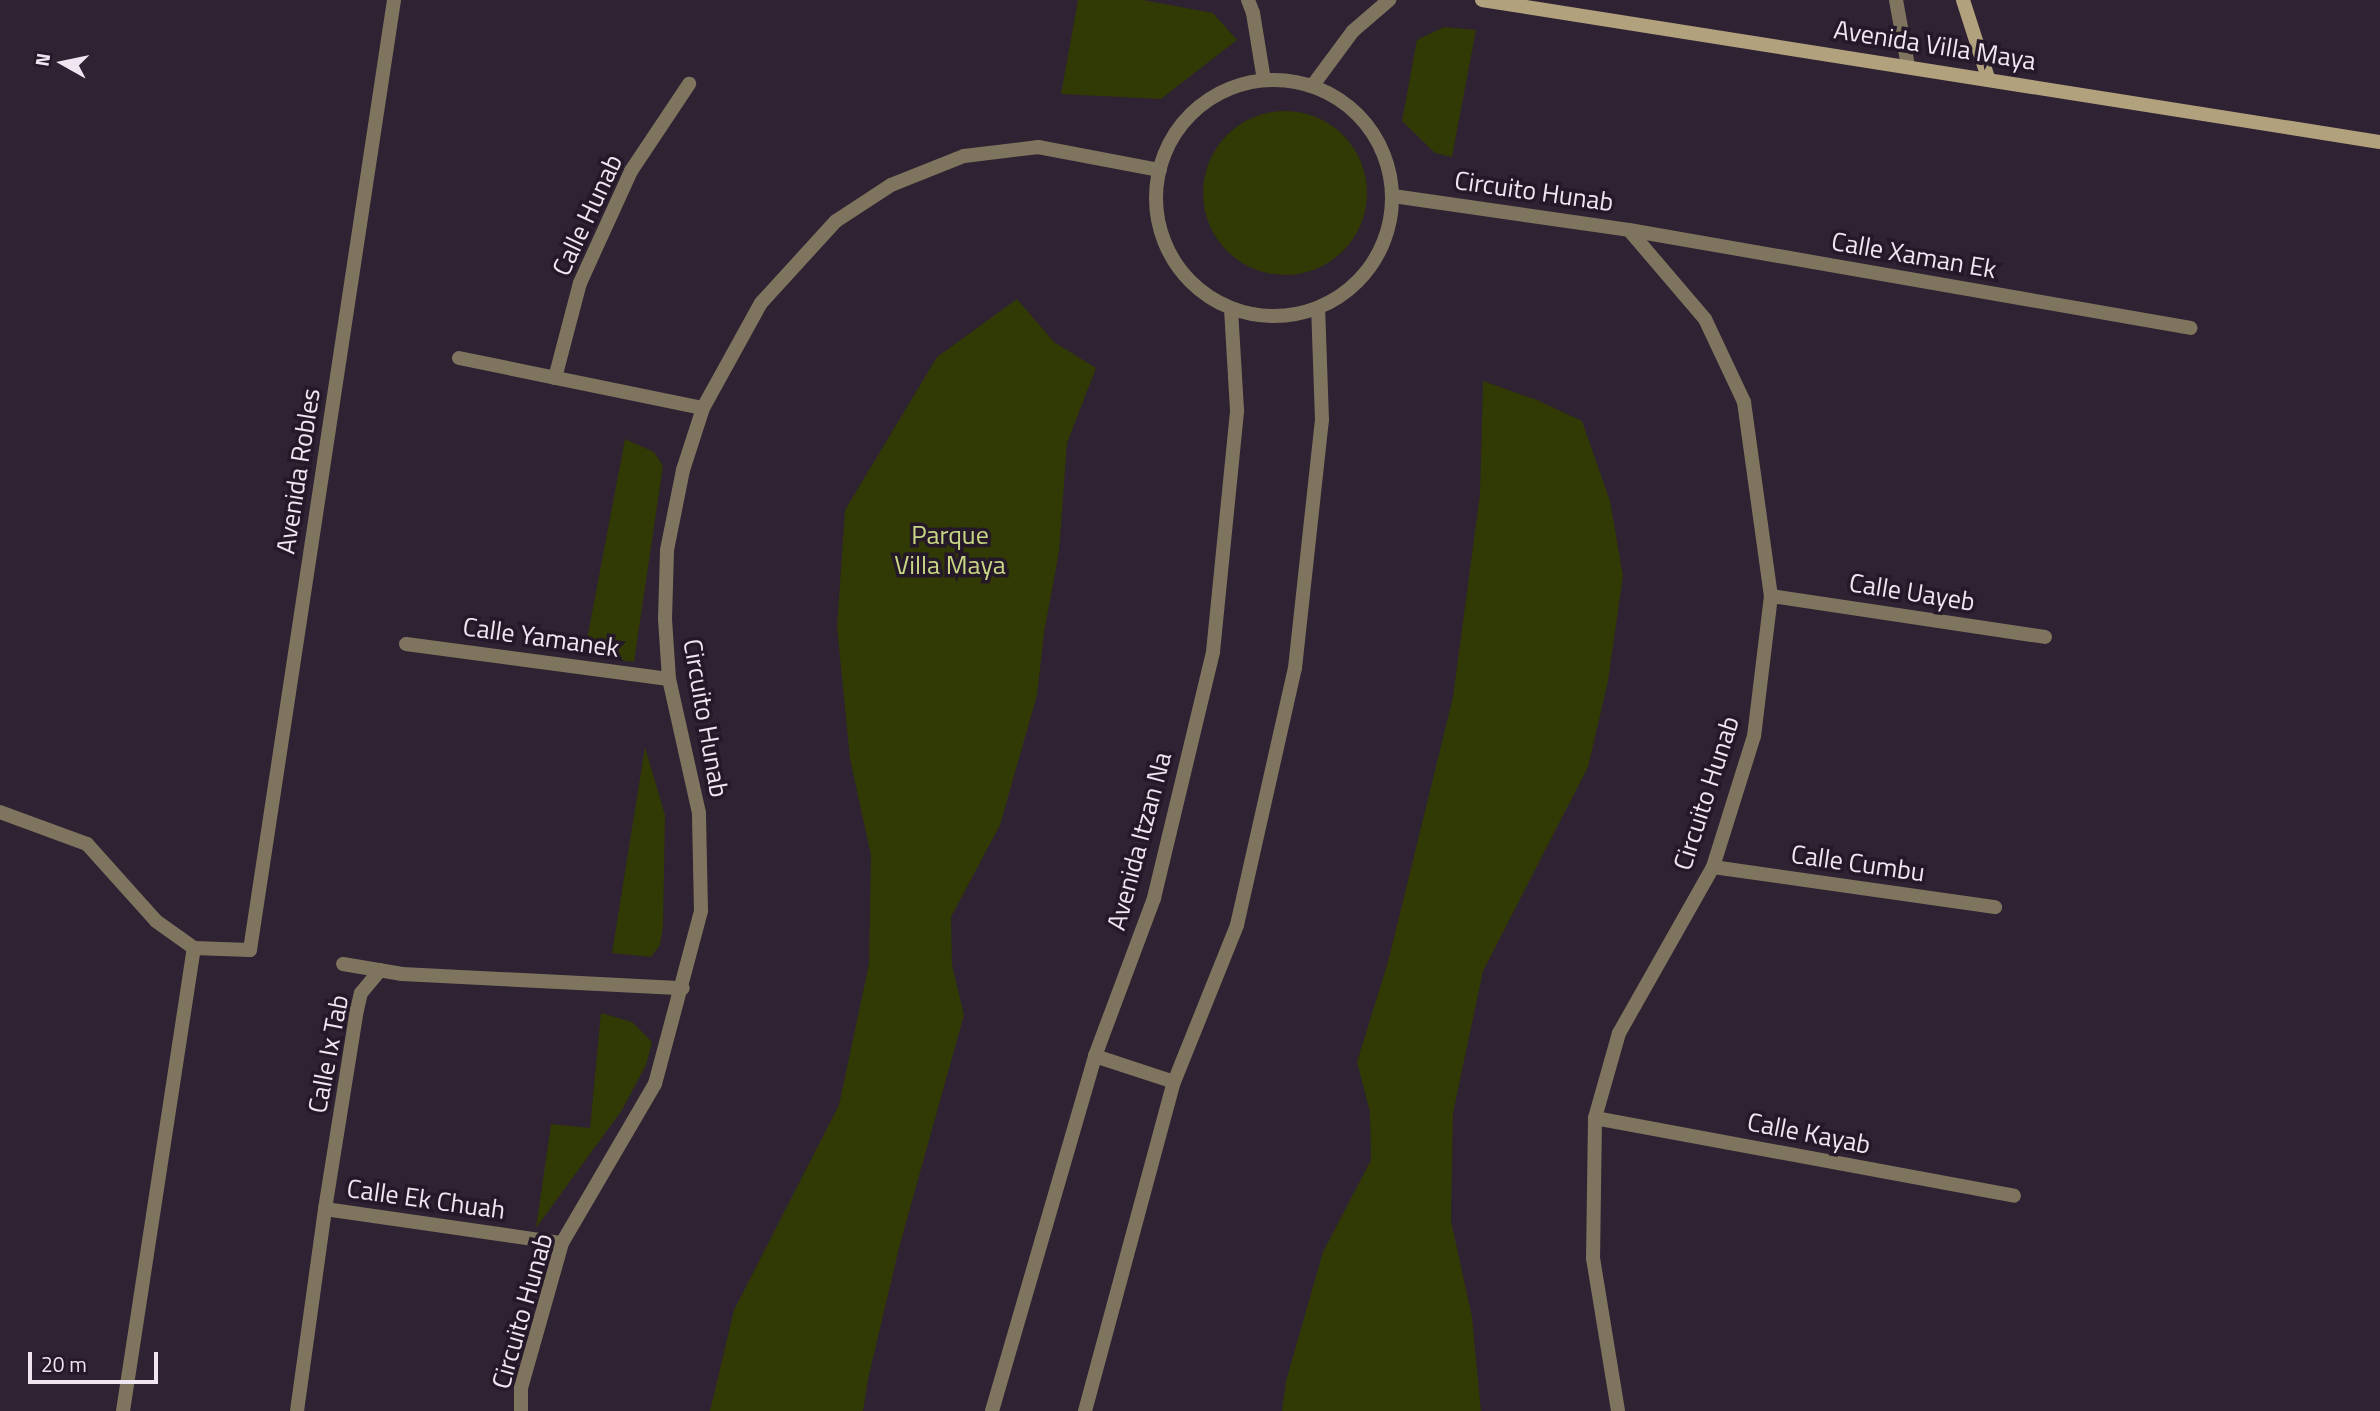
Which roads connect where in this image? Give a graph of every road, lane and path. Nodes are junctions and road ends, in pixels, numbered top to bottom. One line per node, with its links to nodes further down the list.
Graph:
1 (394, 0): 29 (street, Avenida Robles)
2 (1248, 0): 9 (street)
3 (1389, 0): 11 (street)
4 (1482, 0): 7 (main road, Avenida Villa Maya)
5 (1896, 0): 7 (street)
6 (1963, 0): 8 (main road)
7 (1908, 66): 8 (main road, Avenida Villa Maya)
8 (1988, 78): 12 (main road, Avenida Villa Maya)
9 (1264, 80): 11 (street); 13 (street)
10 (689, 83): 20 (street, Calle Hunab)
11 (1312, 85): 14 (street)
12 (2380, 142)
13 (1160, 170): 16 (street); 21 (street, Circuito Hunab)
14 (1392, 196): 15 (street, Circuito Hunab); 17 (street)
15 (1629, 230): 18 (street, Calle Xaman Ek); 22 (street, Circuito Hunab)
16 (1231, 308): 17 (street); 33 (street, Avenida Itzan Na)
17 (1318, 308): 34 (street)
18 (2191, 328)
19 (459, 358): 20 (street)
20 (555, 377): 21 (street)
21 (703, 408): 25 (street, Circuito Hunab)
22 (1771, 596): 23 (street, Calle Uayeb); 27 (street, Circuito Hunab)
23 (2045, 637)
24 (406, 644): 25 (street, Calle Yamanek)
25 (669, 679): 32 (street, Circuito Hunab)
26 (0, 812): 29 (street)
27 (1713, 867): 28 (street, Calle Cumbu); 35 (street, Circuito Hunab)
28 (1995, 907)
29 (194, 948): 39 (street)
30 (343, 964): 31 (street)
31 (380, 970): 32 (street, Calle Ix Tab); 37 (street, Calle Ix Tab)
32 (682, 988): 38 (street, Circuito Hunab)
33 (1095, 1056): 34 (street); 42 (street, Avenida Itzan Na)
34 (1174, 1082): 43 (street)
35 (1595, 1118): 36 (street, Calle Kayab); 44 (street, Circuito Hunab)
36 (2014, 1196)
37 (324, 1209): 38 (street, Calle Ek Chuah); 40 (street, Calle Ix Tab)
38 (562, 1243): 41 (street, Circuito Hunab)
39 (123, 1411)
40 (297, 1411)
41 (521, 1411)
42 (992, 1411)
43 (1085, 1411)
44 (1618, 1411)

